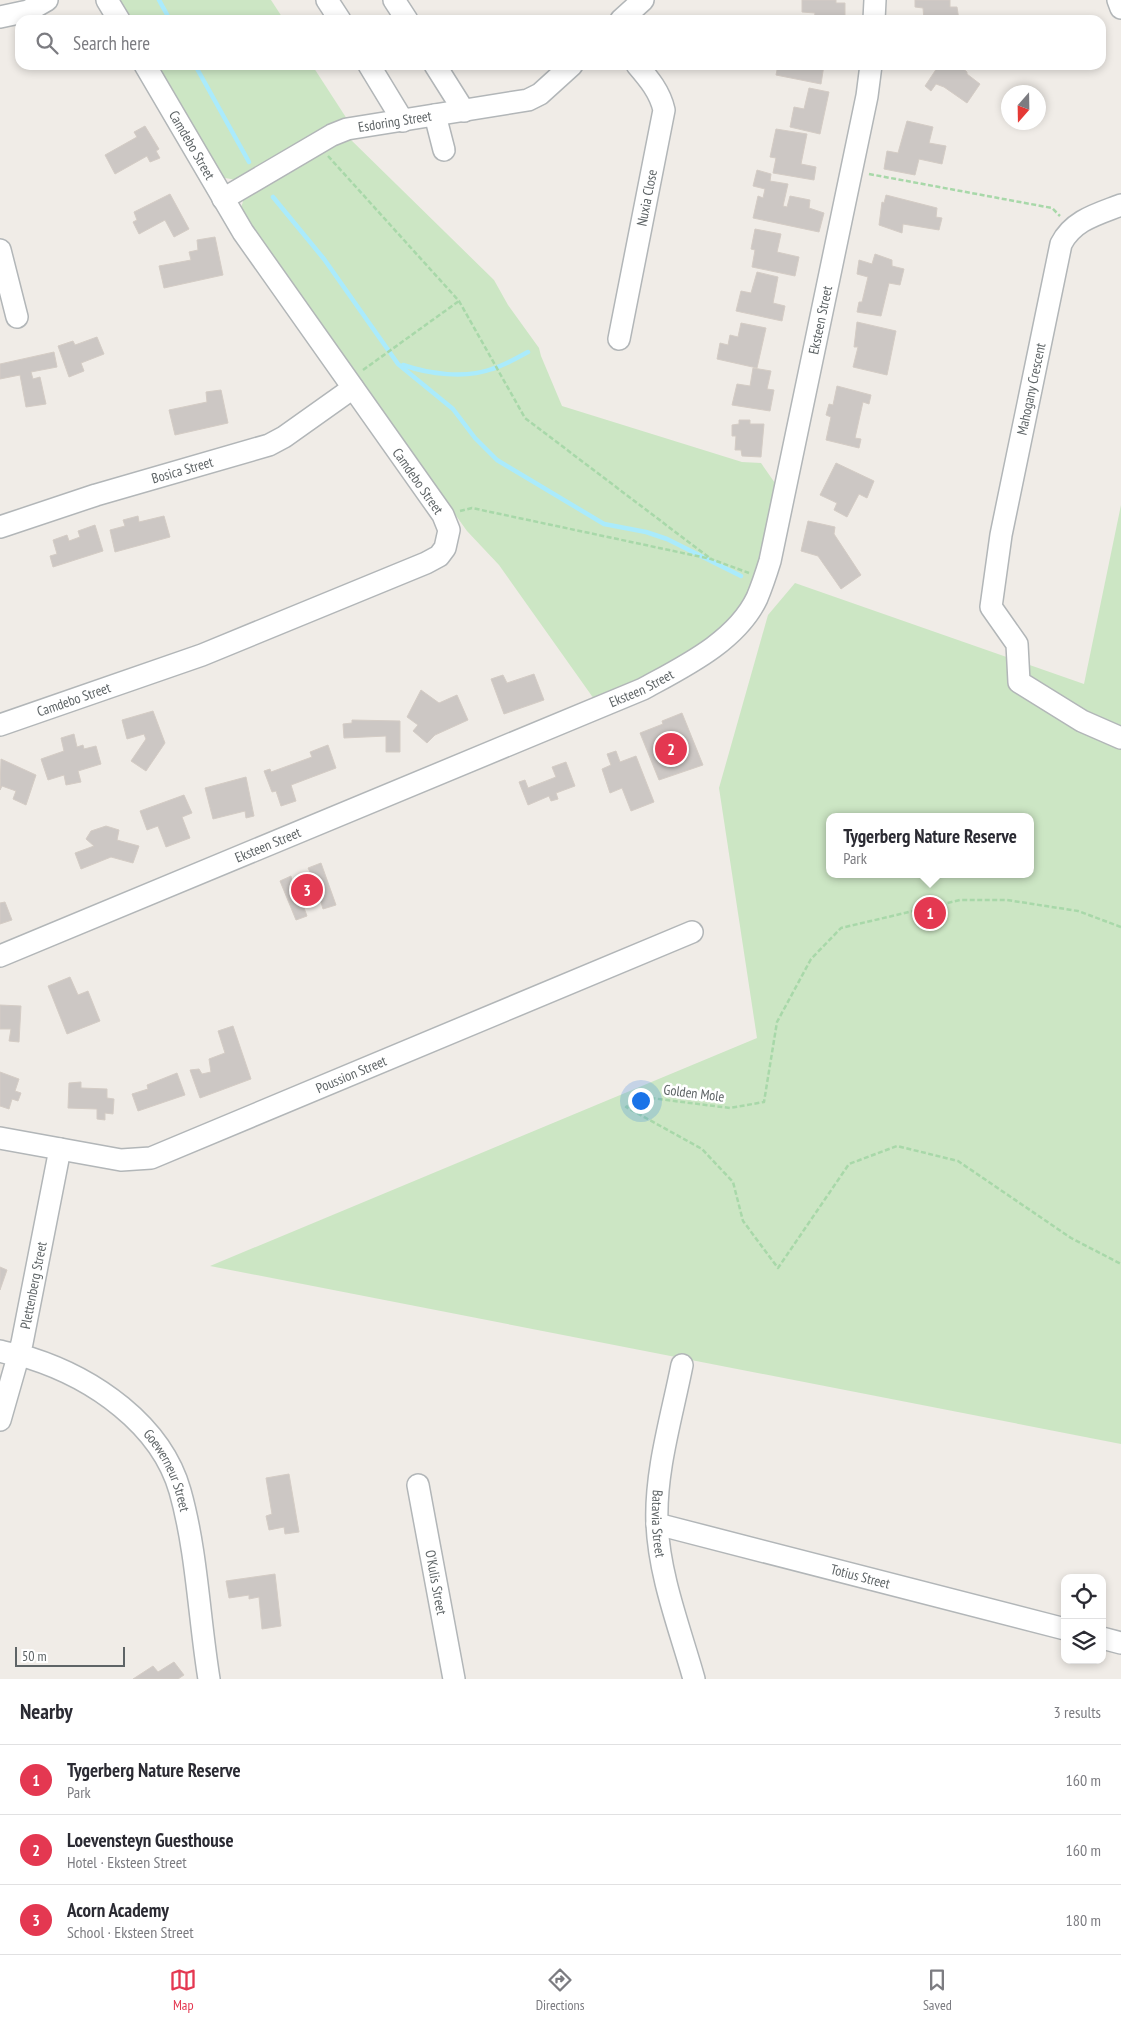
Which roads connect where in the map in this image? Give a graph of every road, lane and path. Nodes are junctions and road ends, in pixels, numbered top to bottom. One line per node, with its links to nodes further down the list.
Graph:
1 (47, 0): 14 (street)
2 (107, 0): 9 (street)
3 (327, 0): 10 (street)
4 (394, 0): 11 (street)
5 (643, 0): 12 (street)
6 (875, 0): 13 (street)
7 (1118, 0): 8 (street)
8 (1121, 8)
9 (116, 15)
10 (337, 15)
11 (404, 15)
12 (626, 15)
13 (874, 15)
14 (0, 17)
15 (148, 70): 27 (street, Camdebo Street)
16 (372, 70): 23 (street)
17 (438, 70): 21 (street)
18 (566, 70): 21 (street, Esdoring Street)
19 (641, 70): 33 (street, Nuxia Close)
20 (870, 70): 26 (street, Eksteen Street)
21 (464, 111): 22 (street, Esdoring Street)
22 (435, 115): 23 (street, Esdoring Street); 25 (street)
23 (402, 121): 24 (street, Esdoring Street)
24 (317, 144): 27 (street, Esdoring Street); 31 (path)
25 (444, 150)
26 (851, 170): 29 (path); 38 (street, Eksteen Street)
27 (223, 199): 34 (street, Camdebo Street)
28 (1121, 205): 29 (street)
29 (1073, 227): 40 (street, Mahogany Crescent)
30 (0, 250): 32 (street)
31 (459, 300): 34 (path); 37 (path)
32 (17, 317)
33 (619, 339)
34 (351, 384): 35 (street, Camdebo Street); 36 (street, Bosica Street)
35 (443, 515): 37 (path); 39 (street, Camdebo Street)
36 (0, 527)
37 (711, 559): 38 (path)
38 (764, 579): 43 (street, Eksteen Street)
39 (0, 725)
40 (1121, 738)
41 (1121, 927): 46 (path, Golden Mole)
42 (692, 932): 45 (street, Poussion Street)
43 (0, 956)
44 (0, 1138): 45 (street, Poussion Street)
45 (60, 1149): 47 (street, Plettenberg Street)
46 (1121, 1264)
47 (9, 1353): 49 (street, Plettenberg Street); 55 (street, Goewerneur Street)
48 (682, 1365): 51 (street, Batavia Street)
49 (0, 1420)
50 (418, 1485): 56 (street, O'Kulis Street)
51 (657, 1524): 52 (street, Totius Street); 57 (street, Batavia Street)
52 (1061, 1628)
53 (1106, 1639): 54 (street)
54 (1121, 1643)
55 (209, 1679)
56 (454, 1679)
57 (694, 1679)

